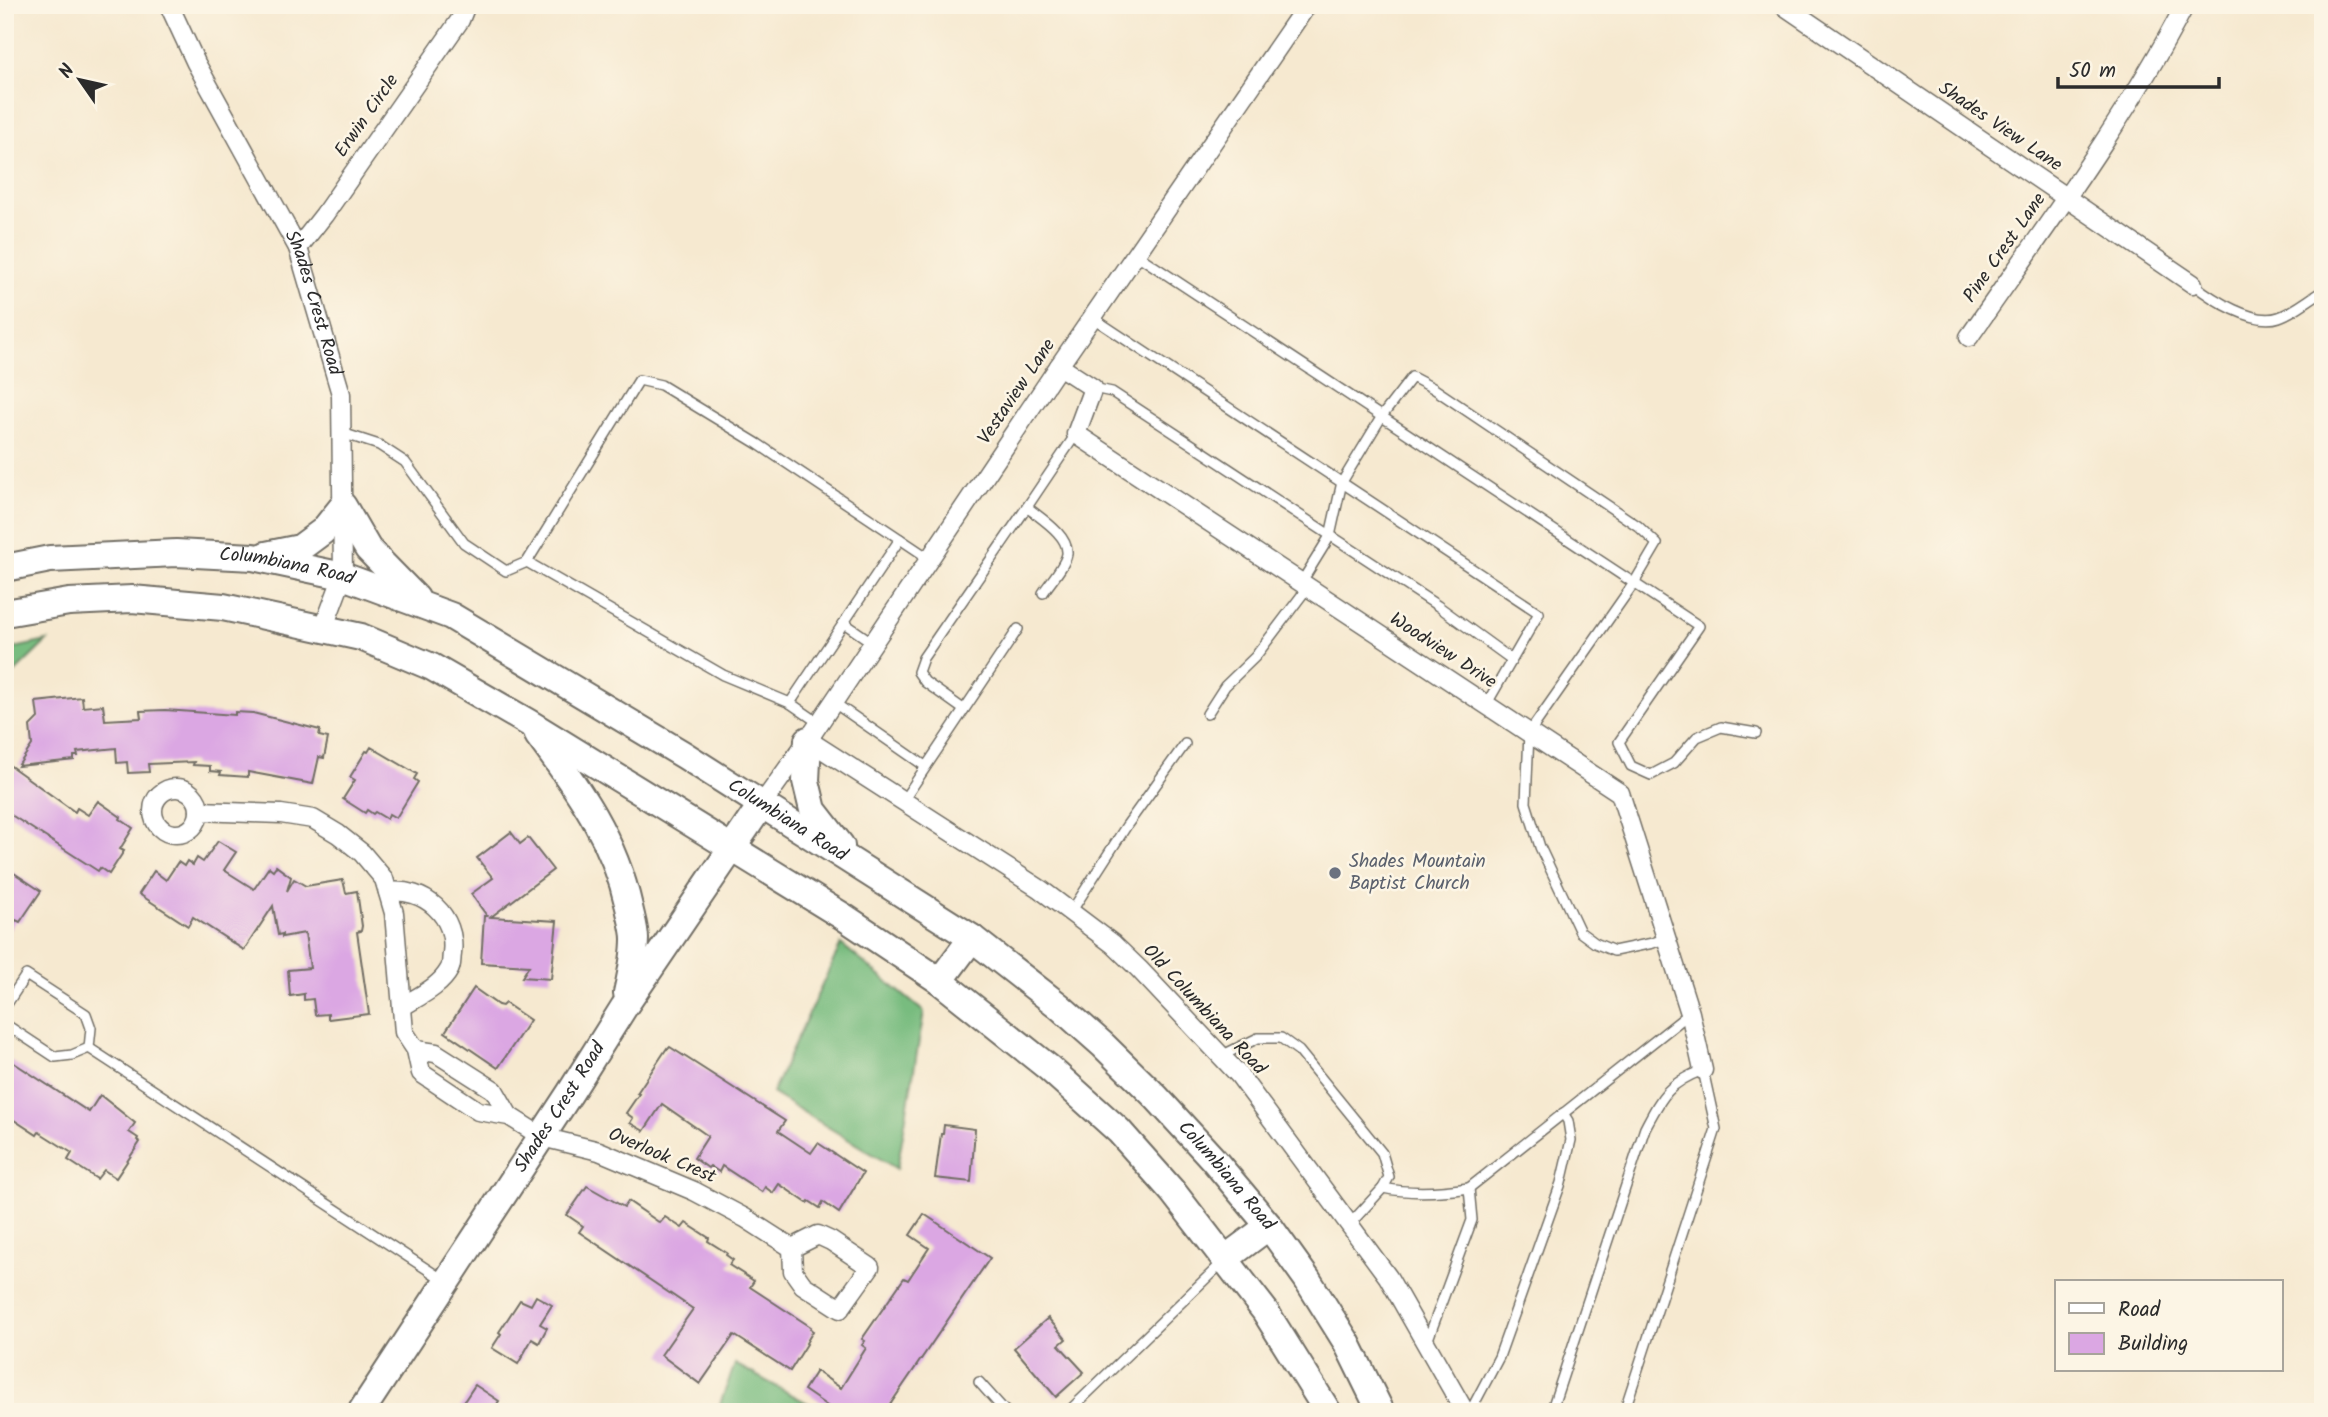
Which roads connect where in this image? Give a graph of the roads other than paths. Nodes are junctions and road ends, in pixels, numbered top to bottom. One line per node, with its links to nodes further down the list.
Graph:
1 (169, 5): 7 (street, Shades Crest Road)
2 (466, 5): 7 (street, Erwin Circle)
3 (1307, 5): 8 (street, Vestaview Lane)
4 (1783, 5): 6 (street, Shades View Lane)
5 (2185, 5): 6 (street, Pine Crest Lane)
6 (2066, 197): 9 (street, Shades View Lane); 12 (street, Pine Crest Lane)
7 (298, 247): 16 (street, Shades Crest Road)
8 (1136, 255): 11 (street, Vestaview Lane); 15 (lane)
9 (2193, 284): 10 (lane)
10 (2323, 291)
11 (1093, 318): 13 (street, Vestaview Lane); 18 (lane)
12 (1969, 337)
13 (1059, 366): 14 (street); 24 (street, Vestaview Lane)
14 (1093, 388): 17 (street); 21 (lane)
15 (1382, 416): 18 (lane); 28 (lane); 28 (lane)
16 (342, 433): 19 (street, Shades Crest Road); 25 (lane)
17 (1076, 434): 20 (lane); 29 (street, Woodview Drive)
18 (1342, 482): 21 (lane); 37 (lane)
19 (343, 506): 23 (main road); 27 (street, Shades Crest Road); 31 (main road)
20 (1027, 508): 30 (lane); 41 (lane)
21 (1330, 536): 29 (lane); 37 (lane)
22 (901, 539): 24 (lane); 25 (lane); 33 (lane)
23 (253, 557): 26 (main road, Columbiana Road); 27 (main road, Columbiana Road)
24 (930, 558): 36 (street, Vestaview Lane)
25 (527, 562): 39 (lane)
26 (5, 568)
27 (344, 576): 31 (main road, Columbiana Road); 34 (street, Shades Crest Road)
28 (1634, 583): 45 (lane); 46 (lane)
29 (1304, 585): 40 (street, Woodview Drive); 42 (lane)
30 (1043, 593)
31 (425, 607): 50 (main road, Columbiana Road)
32 (5, 613): 34 (main road)
33 (844, 623): 36 (lane); 39 (lane)
34 (323, 629): 43 (main road)
35 (1018, 629): 41 (lane)
36 (873, 642): 38 (street, Vestaview Lane)
37 (1511, 659): 40 (lane)
38 (833, 702): 44 (street, Vestaview Lane); 48 (lane)
39 (790, 703): 44 (lane)
40 (1486, 705): 45 (street, Woodview Drive)
41 (962, 709): 48 (lane)
42 (1207, 714)
43 (529, 723): 52 (main road); 61 (main road)
44 (813, 731): 49 (street, Old Columbiana Road); 50 (street, Vestaview Lane); 53 (main road)
45 (1529, 733): 57 (street, Woodview Drive); 57 (lane)
46 (1756, 733)
47 (1185, 744): 55 (lane)
48 (925, 766): 49 (lane)
49 (903, 801): 55 (street, Old Columbiana Road)
50 (762, 804): 52 (main road, Shades Crest Road); 53 (main road, Columbiana Road)
51 (199, 811): 54 (street, Overlook Crest)
52 (732, 847): 58 (main road); 61 (main road, Shades Crest Road)
53 (853, 861): 56 (main road, Columbiana Road)
54 (388, 892): 60 (street, Overlook Crest); 60 (street)
55 (1071, 912): 66 (street, Old Columbiana Road)
56 (972, 938): 58 (main road); 74 (main road, Columbiana Road)
57 (1666, 938): 62 (street, Woodview Drive)
58 (940, 981): 76 (main road)
59 (5, 1007): 64 (lane)
60 (402, 1007): 65 (street, Overlook Crest)
61 (624, 1007): 70 (main road, Shades Crest Road)
62 (1690, 1013): 67 (street, Woodview Drive); 68 (lane)
63 (5, 1024): 64 (lane)
64 (89, 1048): 77 (lane)
65 (416, 1050): 69 (street, Overlook Crest); 69 (street, Overlook Crest)
66 (1221, 1056): 71 (lane); 73 (street, Old Columbiana Road)
67 (1703, 1070): 86 (lane); 87 (lane)
68 (1563, 1113): 72 (lane); 85 (lane)
69 (509, 1116): 70 (street, Overlook Crest)
70 (542, 1137): 75 (street, Overlook Crest); 77 (main road, Shades Crest Road)
71 (1383, 1188): 72 (lane); 73 (lane)
72 (1469, 1188): 78 (lane)
73 (1349, 1225): 78 (street, Old Columbiana Road)
74 (1269, 1226): 76 (main road); 84 (main road, Columbiana Road)
75 (792, 1248): 75 (street)
76 (1226, 1258): 82 (lane); 83 (main road)
77 (446, 1282): 80 (main road, Shades Crest Road)
78 (1426, 1343): 85 (street, Old Columbiana Road)
79 (979, 1382): 81 (lane)
80 (361, 1412)
81 (1006, 1412)
82 (1068, 1412)
83 (1328, 1412)
84 (1381, 1412)
85 (1468, 1412)
86 (1551, 1412)
87 (1624, 1412)

